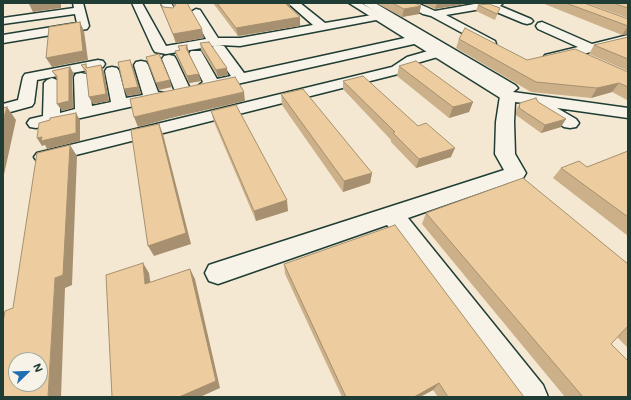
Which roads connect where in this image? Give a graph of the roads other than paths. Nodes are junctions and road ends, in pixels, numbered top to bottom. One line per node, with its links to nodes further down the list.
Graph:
1 (159, 3): 7 (street)
2 (293, 3): 17 (street)
3 (354, 3): 13 (street)
4 (367, 3): 24 (street)
5 (409, 3): 12 (street)
6 (457, 3): 10 (street)
7 (138, 4): 23 (street)
8 (494, 4): 10 (street); 15 (street)
9 (79, 6): 14 (street); 19 (street)
10 (468, 8): 12 (street)
11 (196, 12): 23 (street)
12 (435, 14): 18 (street)
13 (376, 17): 17 (street); 21 (street)
14 (3, 21)
15 (527, 21)
16 (542, 26): 25 (street)
17 (323, 27): 23 (street)
18 (469, 32): 24 (street); 27 (street)
19 (3, 39)
20 (628, 39): 22 (street)
21 (414, 40): 24 (street); 37 (street)
22 (612, 43): 25 (street); 26 (street)
23 (216, 46): 37 (street)
24 (433, 47): 41 (street); 49 (street)
25 (591, 48): 28 (street)
26 (628, 49)
27 (503, 50)
28 (572, 52): 31 (street); 32 (street)
29 (196, 54): 39 (street)
30 (169, 60): 40 (street)
31 (539, 60)
32 (593, 62)
33 (98, 64): 45 (street)
34 (141, 65): 42 (street)
35 (112, 71): 43 (street)
36 (80, 77): 46 (street)
37 (240, 78): 39 (street)
38 (52, 82): 46 (street)
39 (212, 84): 40 (street)
40 (183, 91): 42 (street)
41 (509, 92): 48 (street); 50 (street)
42 (152, 98): 43 (street)
43 (120, 104): 46 (street)
44 (542, 105): 48 (street)
45 (3, 108)
46 (84, 112)
47 (628, 113): 48 (street)
48 (564, 114)
49 (42, 157)
50 (516, 173): 51 (street); 52 (street)
51 (534, 188)
52 (392, 215): 53 (street); 54 (street)
53 (218, 273)
54 (531, 397)

